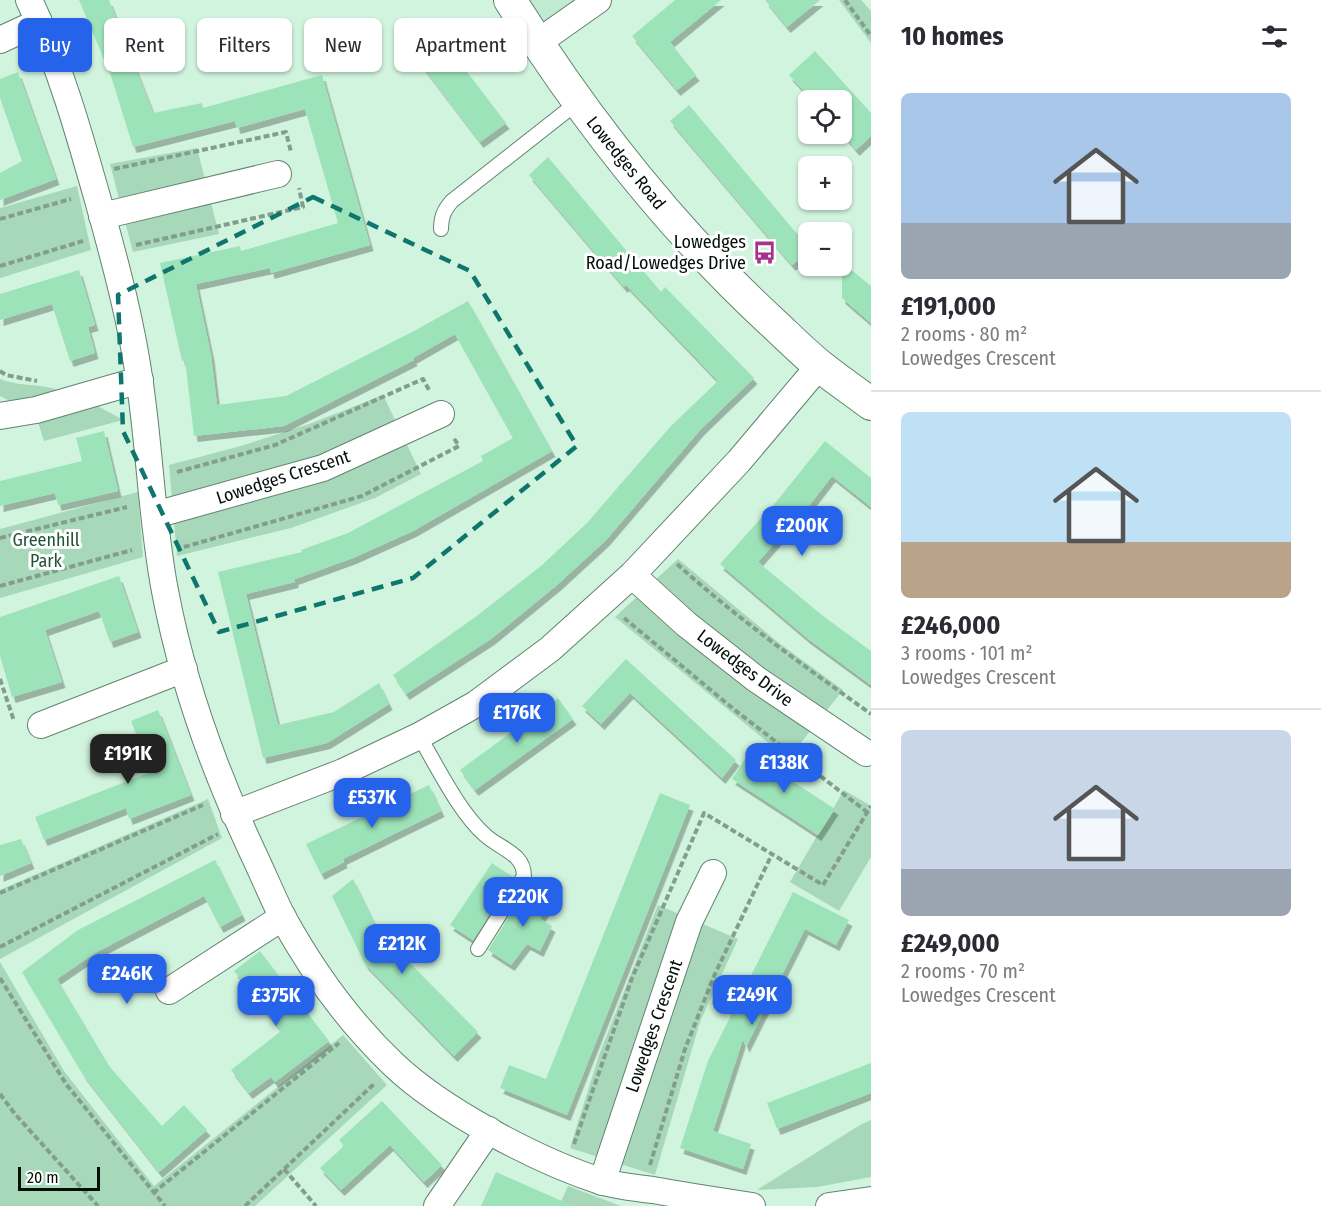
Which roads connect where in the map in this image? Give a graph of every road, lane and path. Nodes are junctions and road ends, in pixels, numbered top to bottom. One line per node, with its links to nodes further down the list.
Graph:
1 (510, 0): 7 (street, Lowedges Road)
2 (598, 0): 7 (street)
3 (845, 0): 5 (path)
4 (34, 11): 6 (street); 10 (street)
5 (871, 36)
6 (0, 40)
7 (537, 43): 8 (street, Lowedges Road)
8 (578, 102): 12 (lane); 14 (street, Lowedges Road)
9 (278, 174): 10 (street)
10 (102, 214): 11 (path); 13 (path); 15 (street)
11 (0, 219)
12 (441, 229)
13 (0, 266)
14 (819, 366): 16 (street, Lowedges Road); 22 (street)
15 (140, 380): 18 (street); 19 (street)
16 (871, 404)
17 (441, 414): 19 (street, Lowedges Crescent)
18 (0, 416)
19 (154, 508): 20 (path); 21 (street)
20 (0, 538)
21 (159, 543): 24 (path); 26 (street)
22 (658, 547): 23 (street); 28 (path)
23 (632, 575): 25 (street); 31 (street, Lowedges Drive)
24 (0, 586)
25 (603, 601): 30 (street); 33 (path)
26 (184, 669): 29 (street); 32 (street)
27 (0, 679): 29 (path)
28 (871, 714)
29 (41, 725)
30 (418, 736): 32 (street); 39 (lane)
31 (866, 753)
32 (234, 810): 36 (path); 37 (street); 38 (path)
33 (867, 812)
34 (772, 854): 48 (path)
35 (713, 873): 47 (street, Lowedges Crescent)
36 (0, 893)
37 (283, 917): 41 (street); 42 (street)
38 (0, 947)
39 (478, 949)
40 (0, 978): 49 (path)
41 (169, 991)
42 (359, 1027): 43 (street); 49 (path)
43 (394, 1065): 45 (street); 46 (path)
44 (0, 1094): 51 (path)
45 (489, 1130): 47 (street); 55 (street)
46 (284, 1169): 53 (path); 54 (path)
47 (602, 1182): 48 (street)
48 (643, 1189): 56 (street)
49 (153, 1193): 52 (path)
50 (871, 1200): 57 (street)
51 (98, 1206)
52 (165, 1206)
53 (245, 1206)
54 (316, 1206)
55 (437, 1206)
56 (752, 1206)
57 (829, 1206)

